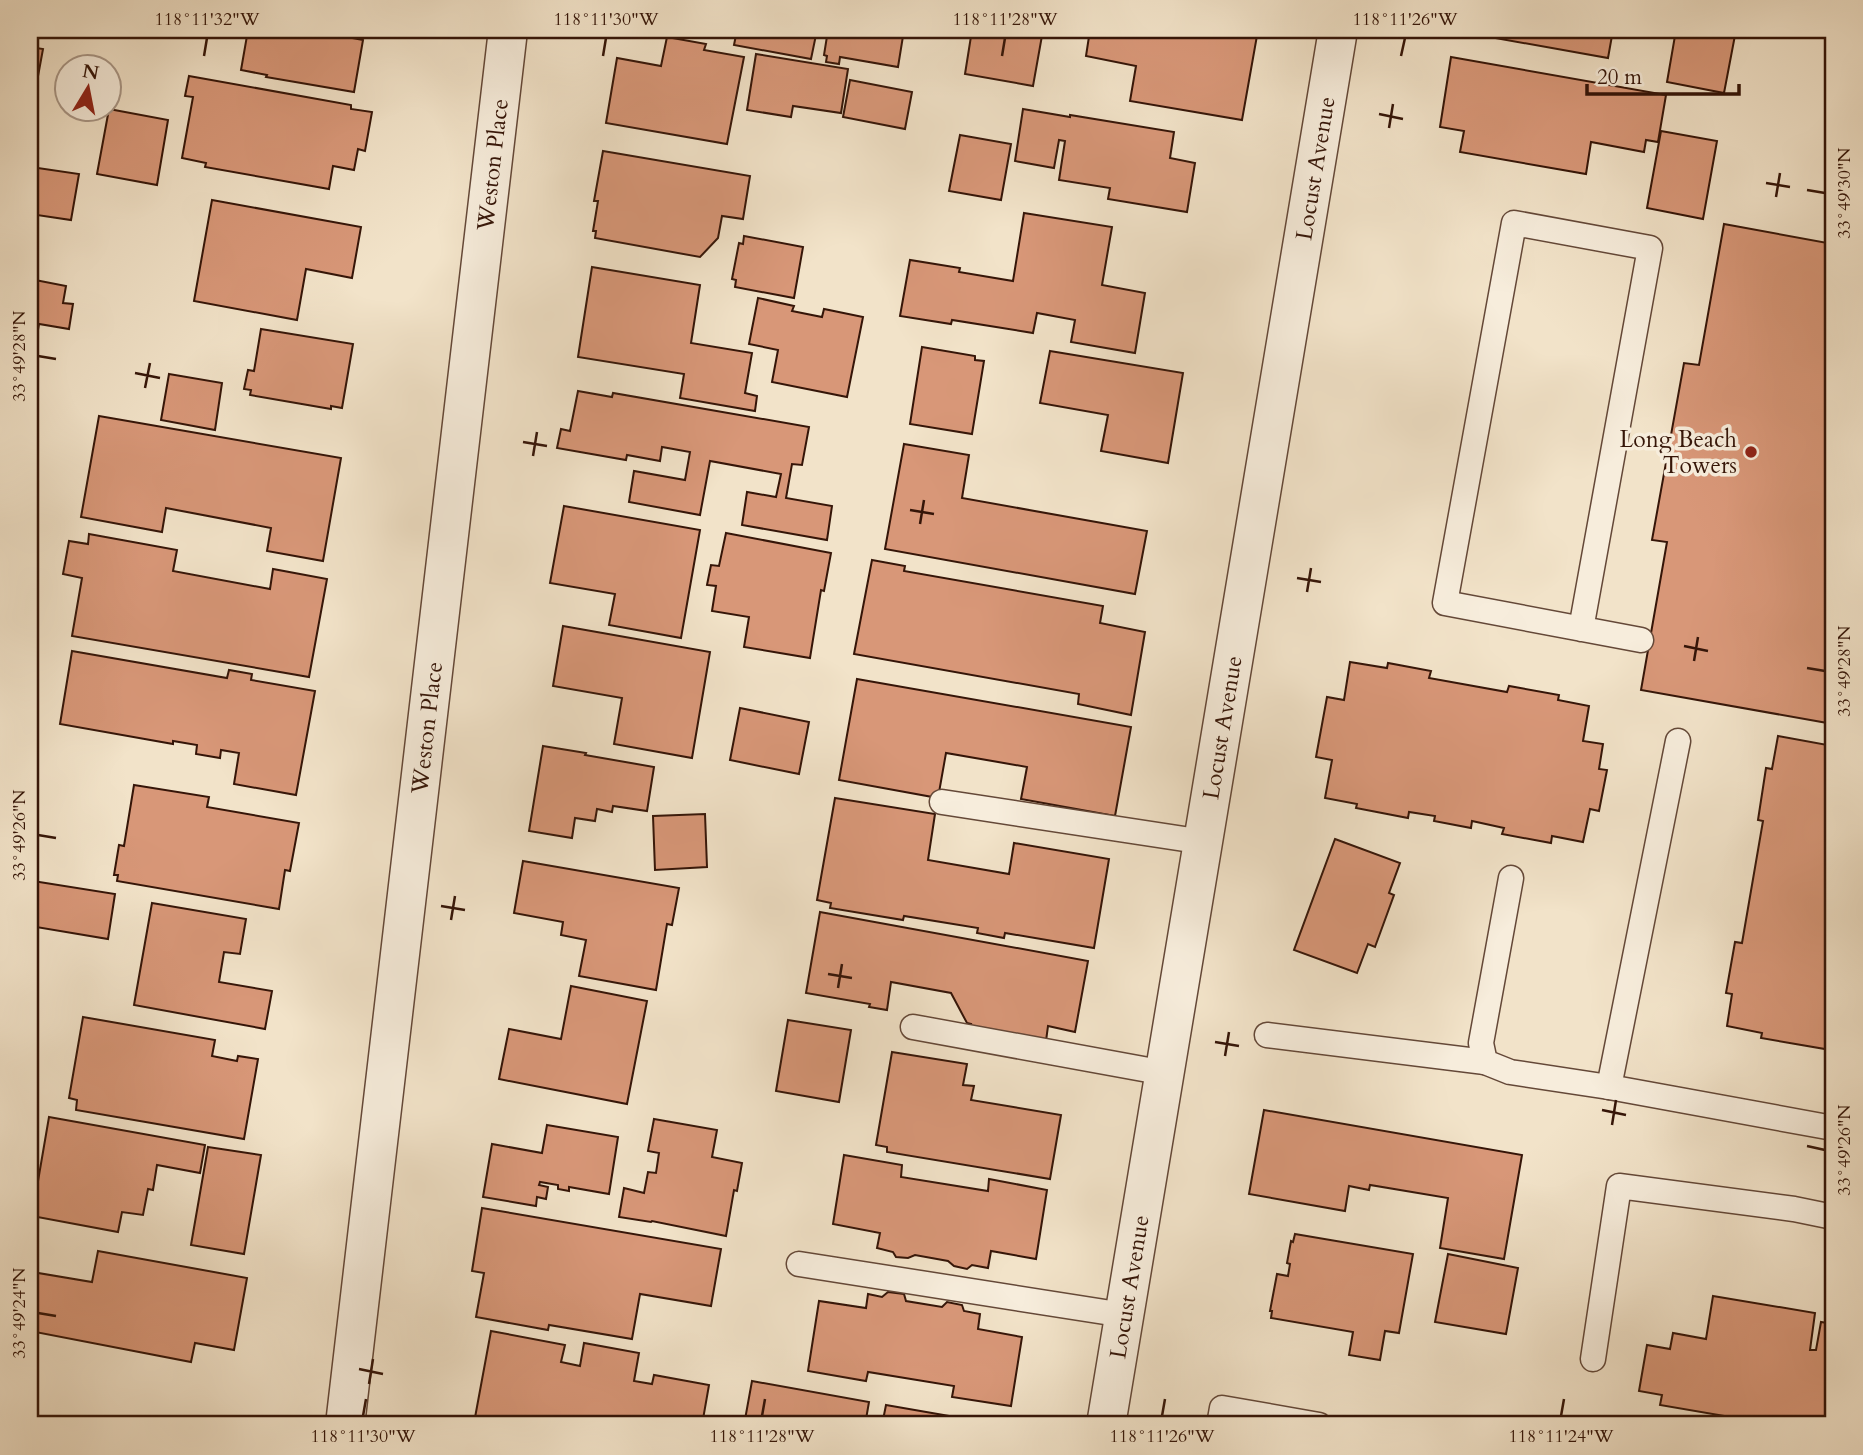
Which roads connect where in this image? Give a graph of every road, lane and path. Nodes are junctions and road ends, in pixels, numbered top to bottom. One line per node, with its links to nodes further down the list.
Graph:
1 (508, 30): 19 (street, Weston Place)
2 (1339, 30): 7 (street, Locust Avenue)
3 (1581, 629): 3 (lane); 4 (lane)
4 (1641, 640)
5 (1678, 741): 13 (lane)
6 (942, 802): 7 (lane)
7 (1204, 842): 12 (street, Locust Avenue)
8 (1511, 878): 11 (lane)
9 (913, 1027): 12 (lane)
10 (1267, 1035): 11 (lane)
11 (1485, 1062): 13 (lane)
12 (1165, 1073): 17 (street, Locust Avenue)
13 (1609, 1087): 14 (lane)
14 (1833, 1128)
15 (1833, 1217): 18 (lane)
16 (799, 1264): 17 (lane)
17 (1124, 1315): 20 (street, Locust Avenue)
18 (1593, 1359)
19 (345, 1425)
20 (1106, 1425)
21 (1219, 1425): 22 (lane)
22 (1319, 1425)

